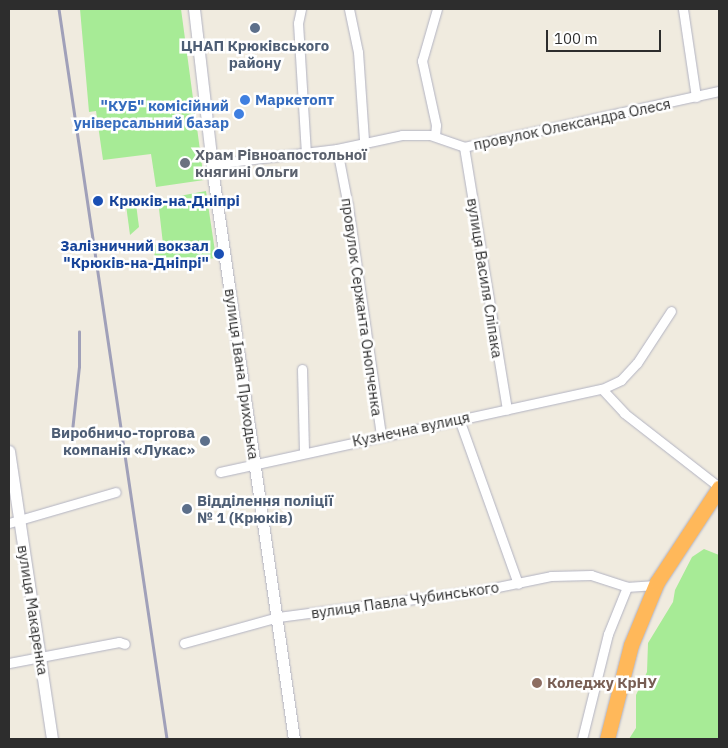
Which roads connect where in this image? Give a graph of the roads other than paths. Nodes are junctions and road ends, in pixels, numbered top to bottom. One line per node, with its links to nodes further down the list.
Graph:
1 (194, 9): 13 (main road, вулиця Івана Приходька)
2 (302, 9): 12 (street)
3 (349, 9): 9 (street)
4 (437, 9): 8 (street)
5 (683, 9): 7 (street)
6 (719, 91): 7 (street, провулок Олександра Олеся)
7 (696, 97): 10 (street, провулок Олександра Олеся)
8 (435, 136): 9 (street, провулок Олександра Олеся); 10 (street, провулок Олександра Олеся)
9 (364, 141): 11 (street, провулок Олександра Олеся)
10 (464, 147): 17 (street, вулиця Василя Сліпака)
11 (337, 149): 12 (street, провулок Олександра Олеся); 19 (street, провулок Сержанта Онопченка)
12 (306, 152): 13 (street, провулок Олександра Олеся)
13 (212, 164): 22 (main road, вулиця Івана Приходька)
14 (671, 311): 16 (street, Кузнечна вулиця)
15 (302, 369): 21 (street)
16 (602, 389): 17 (street, Кузнечна вулиця); 24 (street)
17 (506, 409): 18 (street, Кузнечна вулиця)
18 (459, 419): 19 (street, Кузнечна вулиця); 27 (street)
19 (381, 436): 21 (street, Кузнечна вулиця)
20 (9, 451): 26 (main road, вулиця Макаренка)
21 (304, 452): 22 (street, Кузнечна вулиця)
22 (254, 467): 23 (street, Кузнечна вулиця); 30 (main road, вулиця Івана Приходька)
23 (220, 472)
24 (719, 487): 28 (highway)
25 (116, 492): 26 (street)
26 (14, 522): 33 (main road, вулиця Макаренка)
27 (518, 584): 29 (street, вулиця Павла Чубинського); 30 (street, вулиця Павла Чубинського)
28 (655, 585): 29 (street); 38 (highway)
29 (627, 587): 37 (street)
30 (278, 617): 31 (street, вулиця Павла Чубинського); 36 (main road, вулиця Івана Приходька)
31 (184, 643)
32 (125, 644): 33 (street)
33 (40, 658): 34 (street); 35 (main road, вулиця Макаренка)
34 (9, 663)
35 (52, 739)
36 (294, 739)
37 (582, 739)
38 (607, 739)

